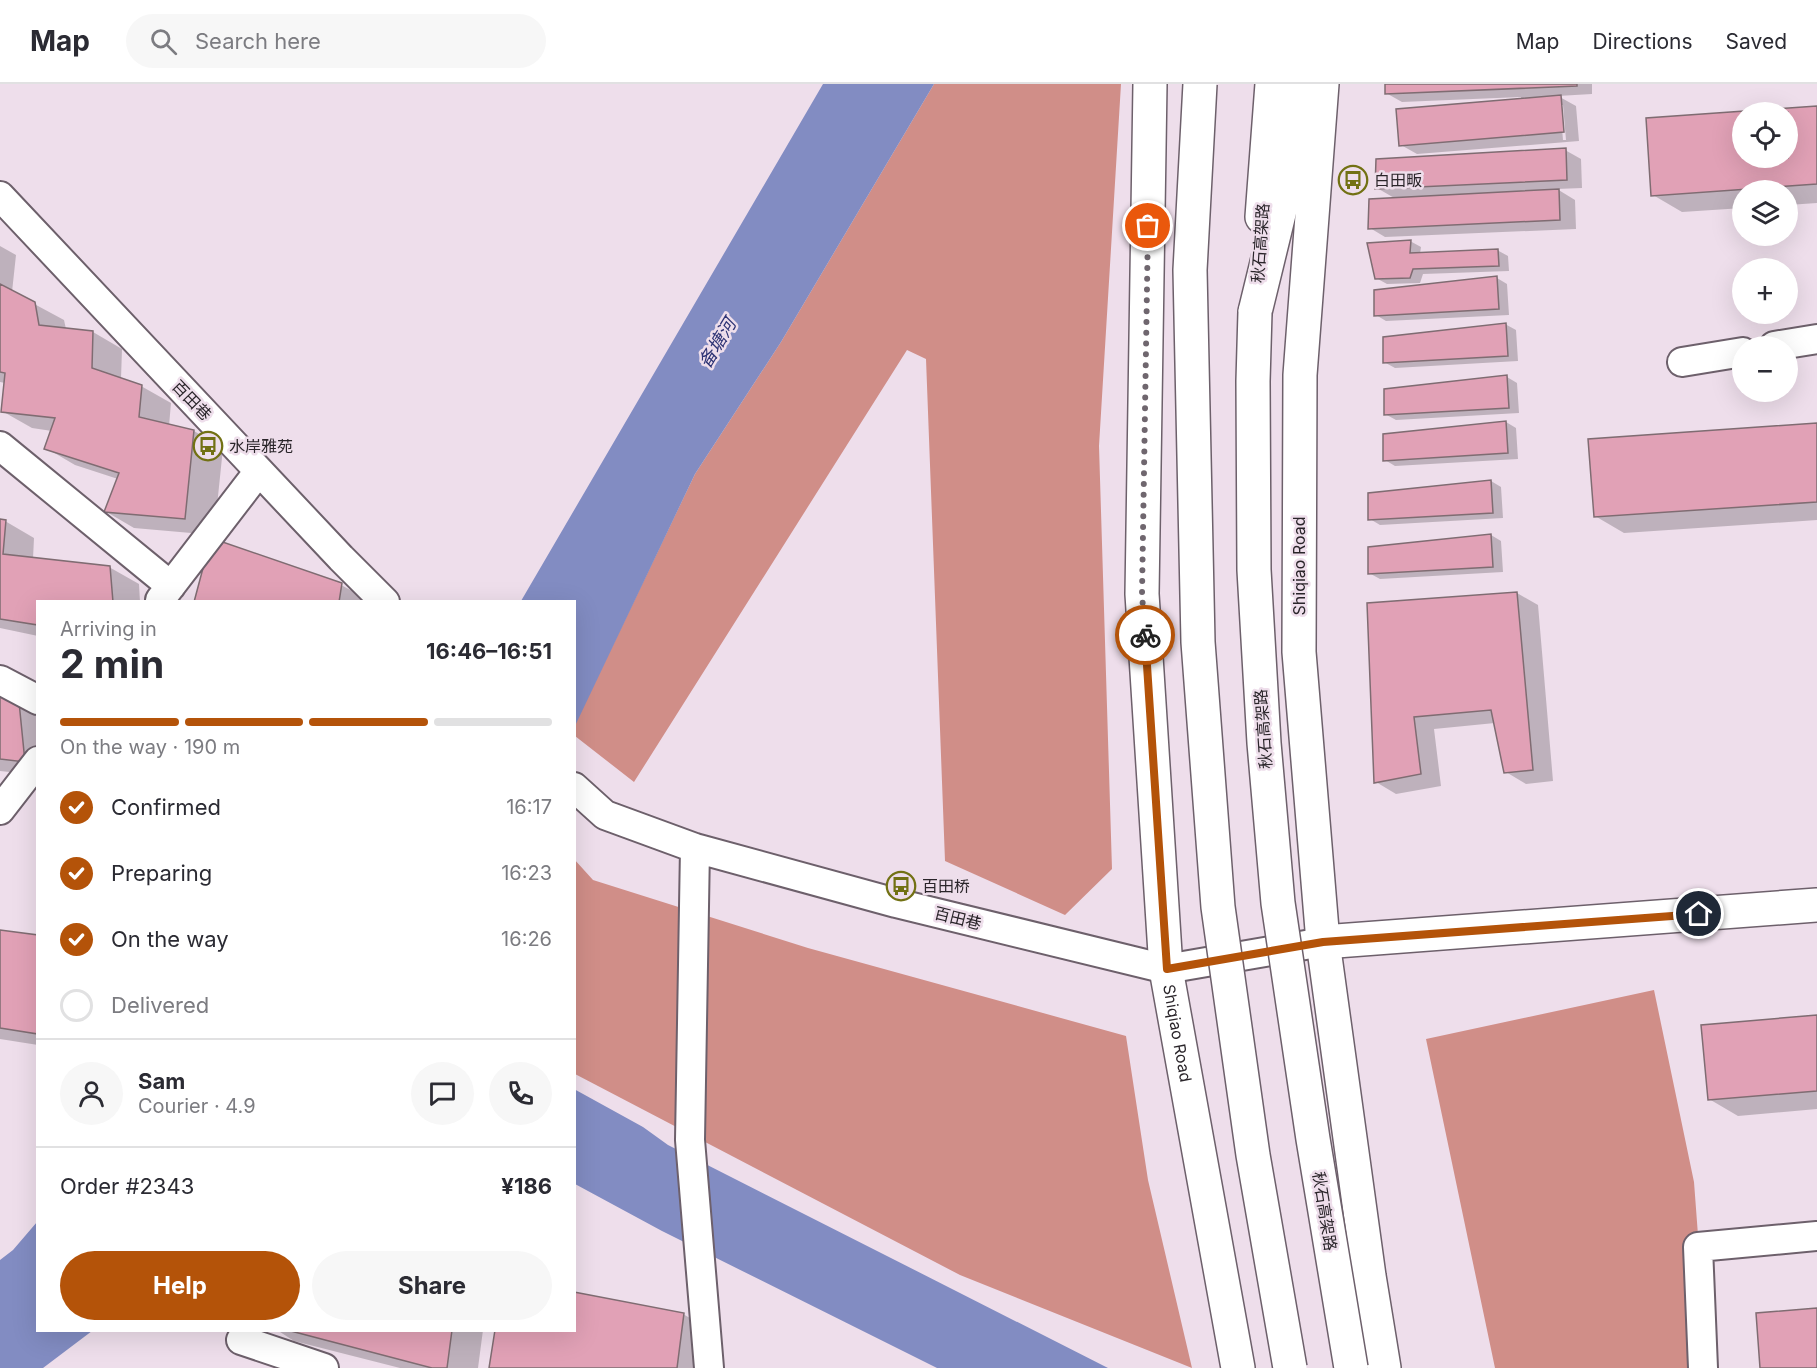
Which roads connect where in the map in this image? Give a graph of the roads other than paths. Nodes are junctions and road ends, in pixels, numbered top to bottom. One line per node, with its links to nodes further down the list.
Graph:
1 (1150, 84): 24 (main road, Shiqiao Road)
2 (1200, 84): 30 (main road, bridge)
3 (1272, 84): 7 (main road, 秋石高架路)
4 (1305, 84): 7 (main road)
5 (1322, 84): 23 (main road, Shiqiao Road)
6 (0, 196): 13 (street, 百田巷)
7 (1255, 312): 31 (main road, 秋石高架路, bridge)
8 (1817, 339): 9 (street)
9 (1798, 342)
10 (1732, 354): 11 (street)
11 (1682, 362)
12 (0, 446): 14 (street)
13 (259, 471): 14 (street); 15 (street, 百田巷)
14 (165, 594)
15 (383, 600)
16 (0, 680): 17 (street)
17 (36, 699)
18 (36, 764): 20 (street)
19 (576, 789): 21 (street, 百田巷)
20 (0, 810)
21 (695, 848): 24 (street, 百田巷); 28 (street)
22 (1817, 905): 23 (main road)
23 (1323, 942): 24 (street, 百田巷); 32 (main road, Shiqiao Road)
24 (1167, 969): 29 (main road, Shiqiao Road)
25 (1817, 1236): 33 (street)
26 (242, 1340): 27 (street)
27 (324, 1368)
28 (709, 1368)
29 (1238, 1368)
30 (1290, 1368)
31 (1351, 1368)
32 (1384, 1368)
33 (1703, 1368)

